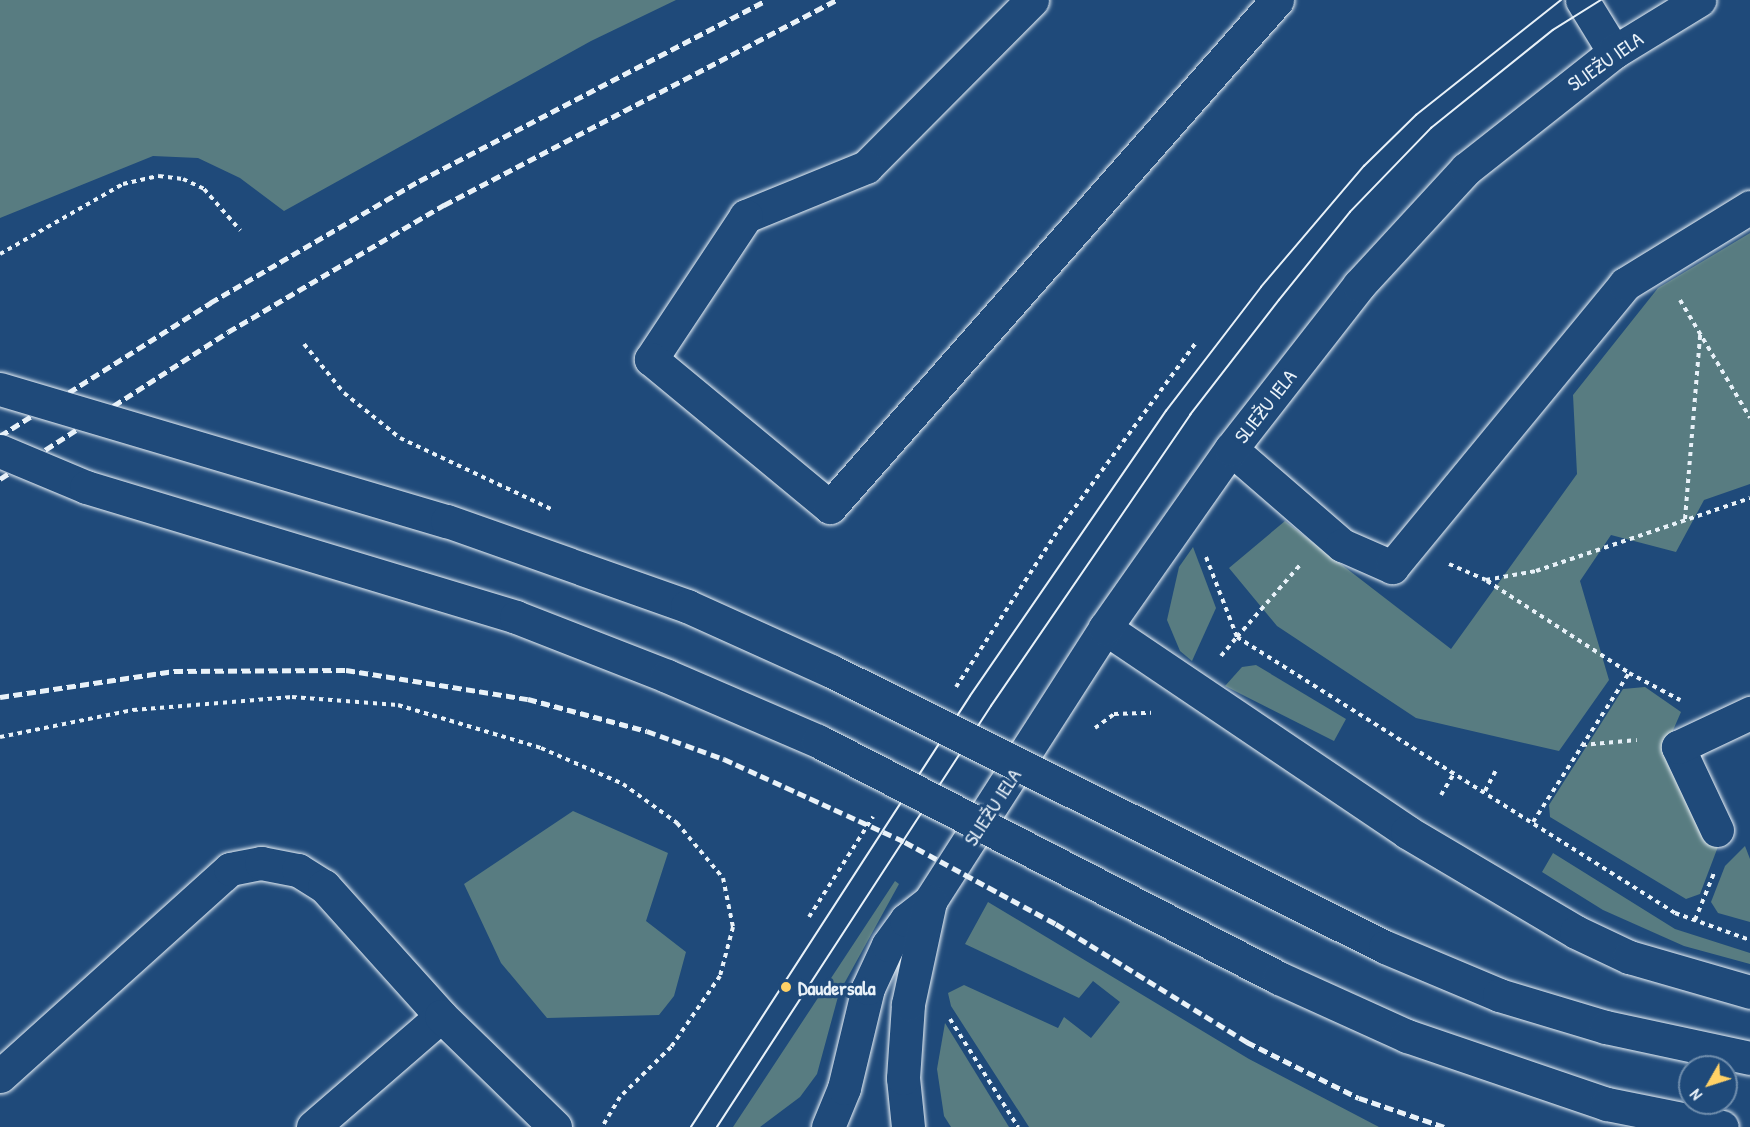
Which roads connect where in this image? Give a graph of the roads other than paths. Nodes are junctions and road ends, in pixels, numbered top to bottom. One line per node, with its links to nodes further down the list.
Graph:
1 (1032, 0): 2 (main road)
2 (1277, 0)
3 (1582, 0): 5 (main road)
4 (1699, 0): 5 (main road, SLIEŽU IELA)
5 (1614, 52): 8 (main road, SLIEŽU IELA)
6 (1750, 207): 8 (main road)
7 (0, 388): 18 (main road, bridge)
8 (1231, 449): 12 (main road, SLIEŽU IELA)
9 (0, 451): 11 (main road, bridge)
10 (0, 478): 11 (main road, bridge)
11 (86, 487): 24 (main road, bridge)
12 (1105, 628): 15 (main road, SLIEŽU IELA); 16 (main road)
13 (1750, 714): 14 (main road)
14 (1717, 830)
15 (930, 901): 22 (main road, SLIEŽU IELA); 23 (main road, SLIEŽU IELA)
16 (1750, 992)
17 (441, 1016): 19 (main road); 20 (main road); 21 (main road)
18 (1750, 1058)
19 (0, 1076)
20 (313, 1127)
21 (555, 1127)
22 (828, 1127)
23 (908, 1127)
24 (1722, 1127)

